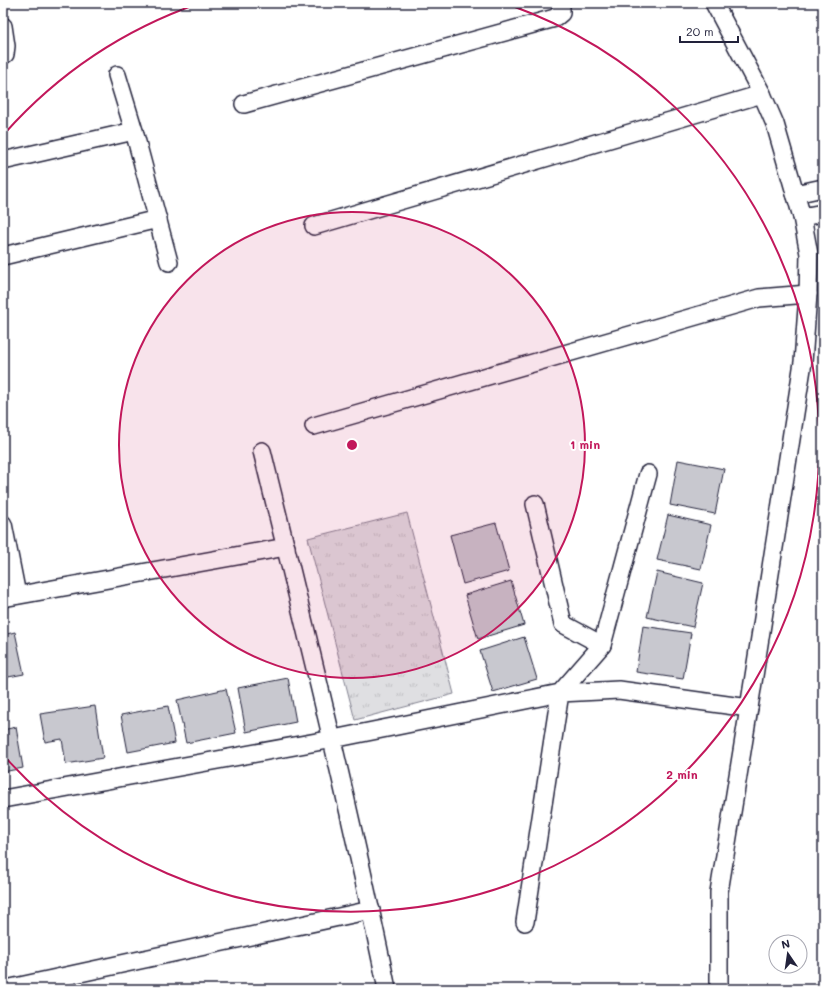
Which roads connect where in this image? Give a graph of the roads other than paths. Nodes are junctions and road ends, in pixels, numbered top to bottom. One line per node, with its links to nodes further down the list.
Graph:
1 (560, 3): 7 (street)
2 (714, 3): 6 (street)
3 (3, 26): 4 (street)
4 (3, 55)
5 (117, 75): 8 (street)
6 (762, 94): 11 (street); 15 (street)
7 (244, 104)
8 (134, 131): 9 (street); 14 (street)
9 (3, 161)
10 (823, 188): 11 (street)
11 (795, 194): 13 (street)
12 (823, 213): 13 (street)
13 (802, 217): 18 (street)
14 (158, 219): 16 (street); 17 (street)
15 (314, 226)
16 (3, 256)
17 (169, 262)
18 (808, 294): 19 (street); 28 (street)
19 (314, 426)
20 (262, 451): 24 (street)
21 (648, 474): 26 (street)
22 (535, 504): 26 (street)
23 (3, 524): 25 (street)
24 (286, 547): 25 (street); 29 (street)
25 (10, 596)
26 (602, 645): 27 (street)
27 (560, 693): 28 (street); 29 (street); 32 (street)
28 (749, 708): 35 (street)
29 (333, 739): 30 (street); 31 (street)
30 (3, 799)
31 (371, 910): 33 (street); 34 (street)
32 (525, 922)
33 (6, 989)
34 (387, 989)
35 (719, 989)

